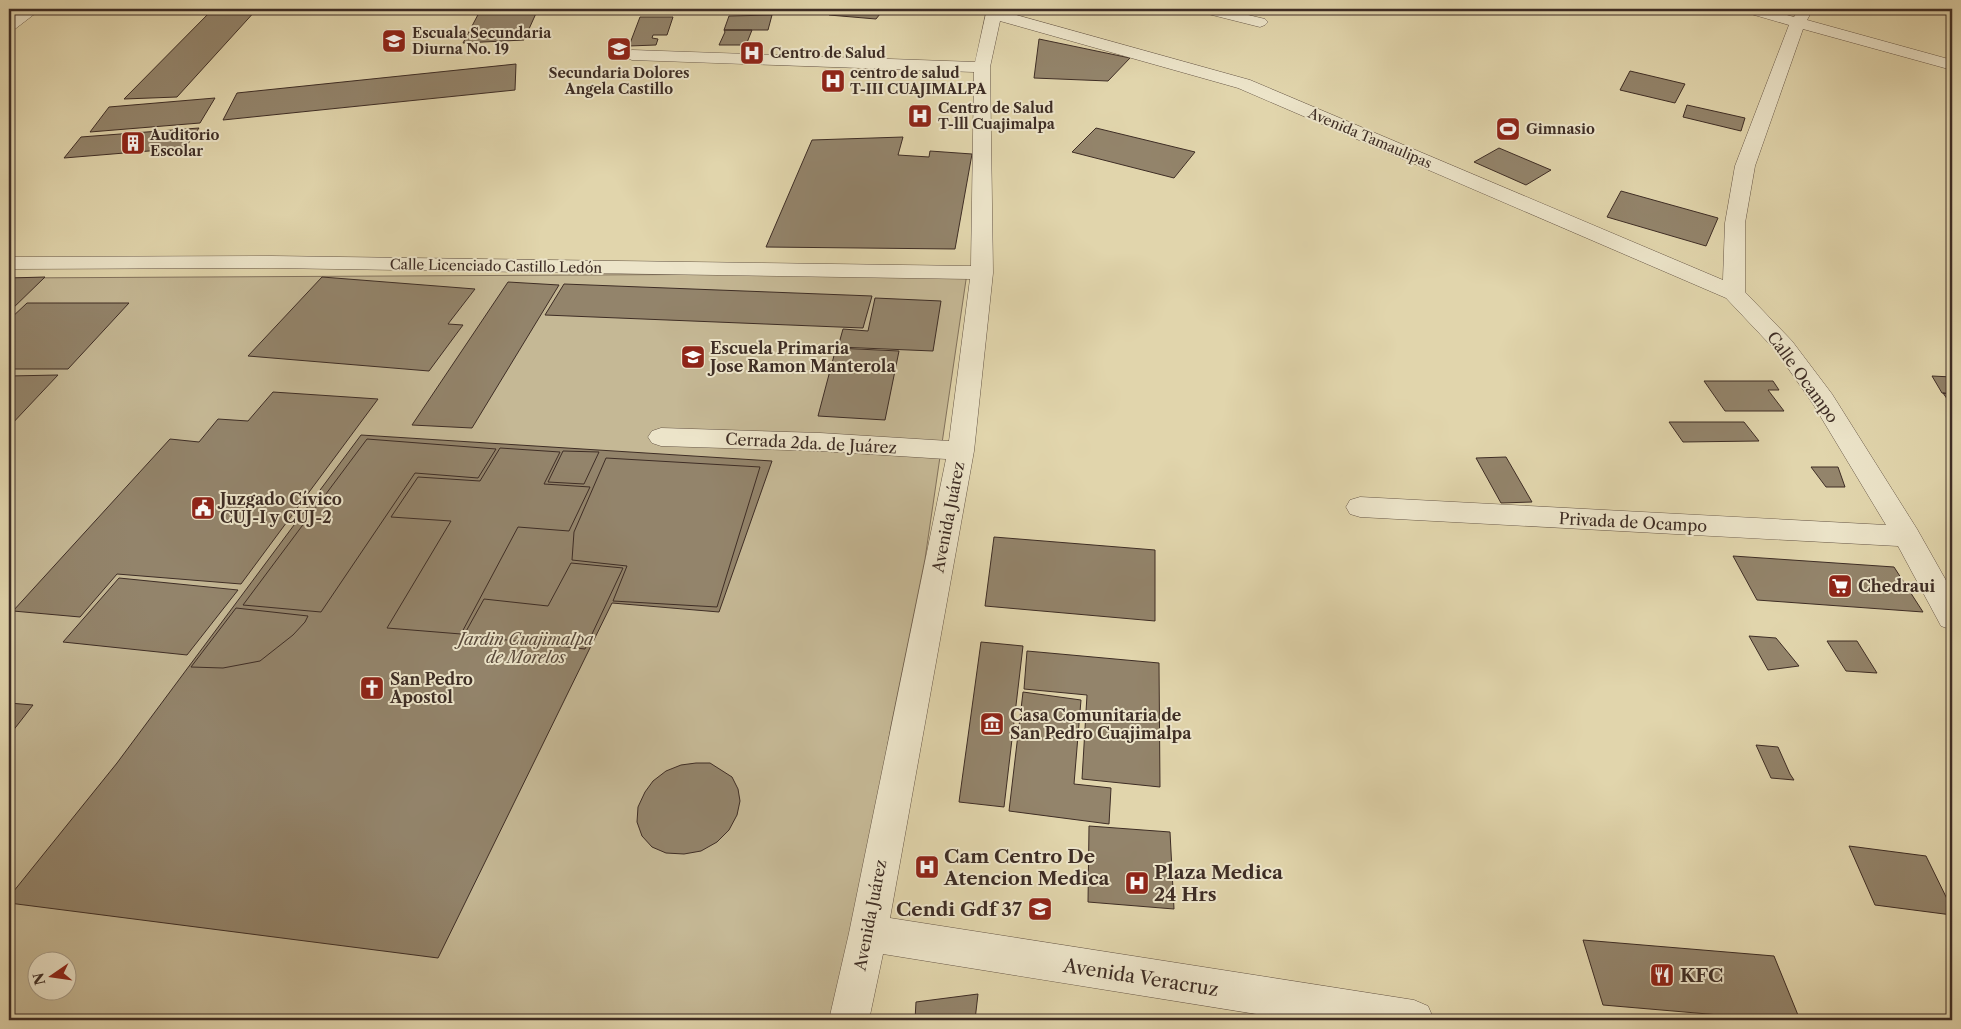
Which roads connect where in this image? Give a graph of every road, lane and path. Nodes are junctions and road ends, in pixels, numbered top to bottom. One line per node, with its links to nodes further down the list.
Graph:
1 (33, 9): 7 (street)
2 (1205, 9): 6 (street)
3 (1749, 9): 5 (street)
4 (995, 12): 10 (street, Avenida Juárez); 13 (street, Avenida Tamaulipas)
5 (1802, 16): 9 (street); 13 (street)
6 (1260, 22)
7 (9, 26)
8 (632, 55): 10 (street)
9 (1952, 64)
10 (982, 67): 12 (street, Avenida Juárez)
11 (9, 263): 12 (street, Calle Licenciado Castillo Ledón)
12 (982, 272): 15 (street, Avenida Juárez)
13 (1734, 293): 17 (street, Calle Ocampo)
14 (661, 437): 15 (street, Cerrada 2da. de Juárez)
15 (961, 451): 19 (street, Avenida Juárez)
16 (1360, 508): 17 (street, Privada de Ocampo)
17 (1907, 536): 18 (street, Calle Ocampo)
18 (1952, 618)
19 (868, 933): 20 (street, Avenida Juárez); 21 (street, Avenida Veracruz)
20 (848, 1020)
21 (1414, 1020)

